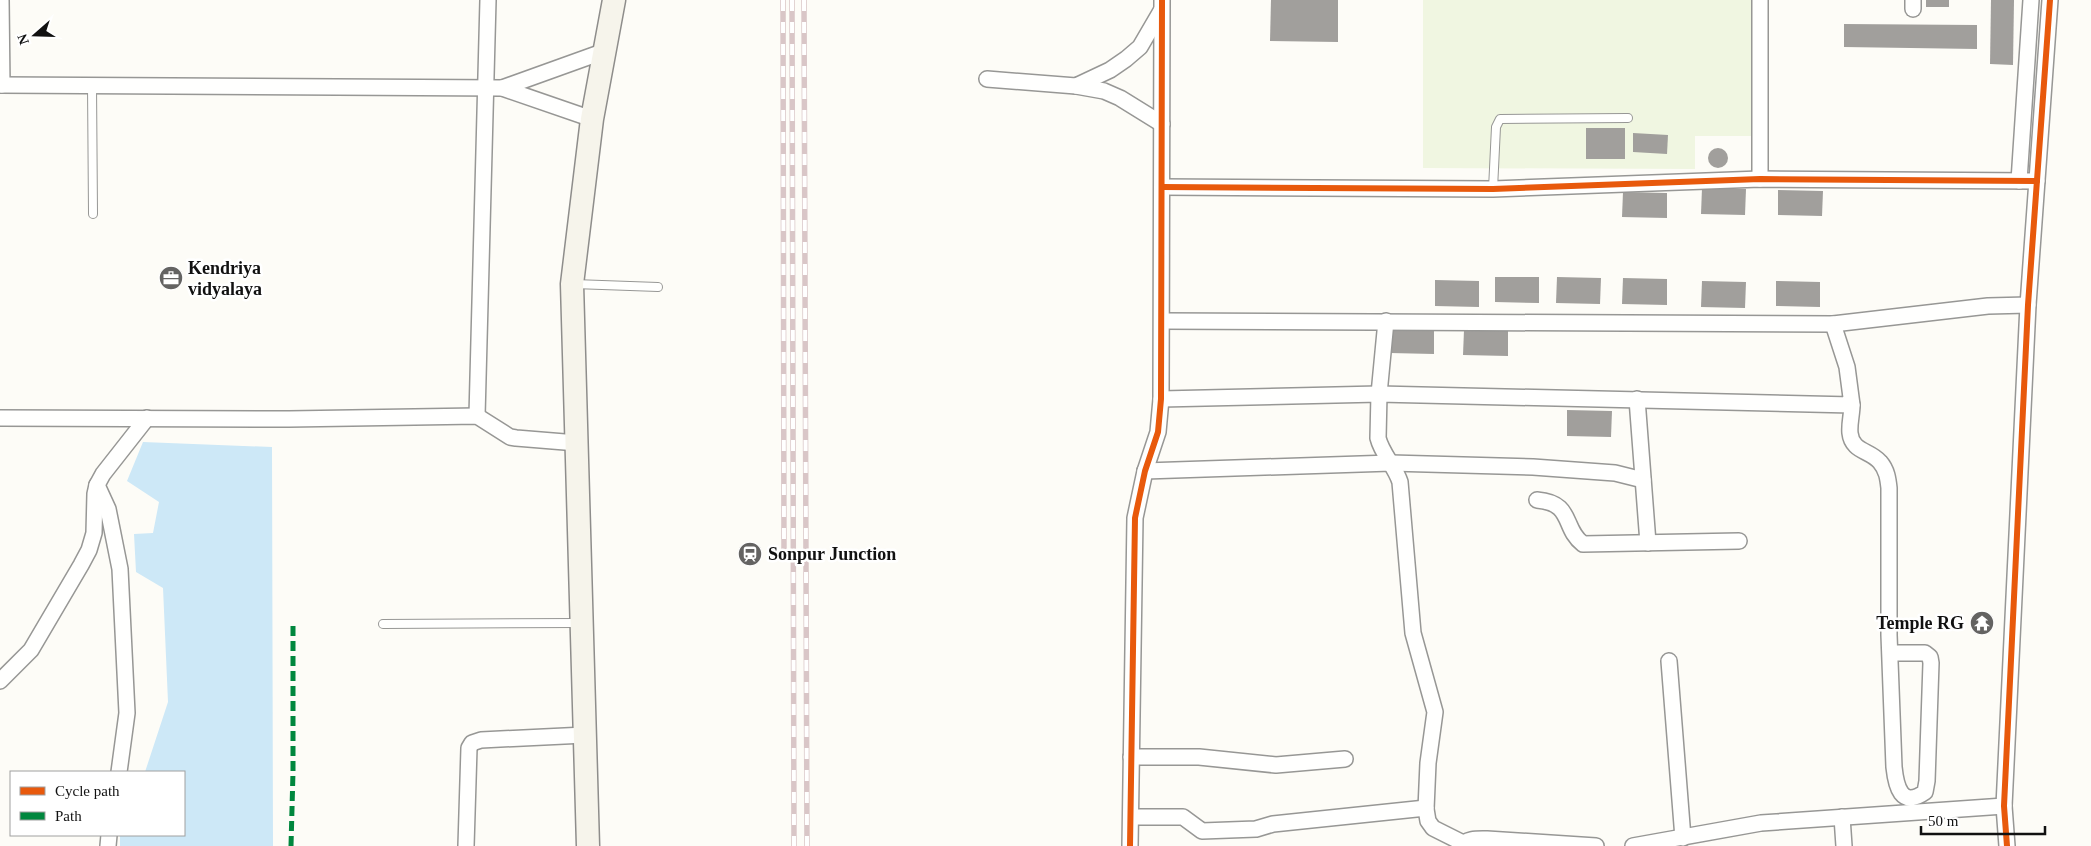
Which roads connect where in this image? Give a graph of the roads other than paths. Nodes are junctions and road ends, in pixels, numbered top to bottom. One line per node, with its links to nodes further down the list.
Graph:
1 (1, 0): 10 (street)
2 (488, 0): 13 (street)
3 (614, 0): 8 (main road)
4 (1760, 0): 18 (street)
5 (2031, 0): 19 (street)
6 (2050, 0): 20 (street)
7 (1162, 5): 12 (street); 17 (street)
8 (605, 51): 14 (street); 16 (main road)
9 (987, 79): 12 (street)
10 (1, 85): 11 (street)
11 (92, 85): 13 (street); 23 (lane)
12 (1076, 86): 17 (street)
13 (486, 87): 14 (street); 34 (street)
14 (502, 88): 16 (street)
15 (1628, 118): 22 (lane)
16 (592, 119): 24 (main road)
17 (1162, 124): 21 (street)
18 (1760, 178): 19 (street); 22 (street)
19 (2019, 181): 20 (street)
20 (2037, 181): 26 (street)
21 (1162, 187): 22 (street); 27 (street)
22 (1493, 189)
23 (93, 214)
24 (572, 284): 25 (lane); 37 (main road)
25 (658, 287)
26 (2028, 305): 29 (street); 54 (street)
27 (1162, 321): 28 (street); 31 (street)
28 (1386, 321): 29 (street); 30 (street)
29 (1833, 324): 33 (street)
30 (1379, 394): 31 (street); 32 (street); 38 (street)
31 (1161, 399): 39 (street)
32 (1637, 399): 33 (street); 40 (street)
33 (1852, 405): 47 (street)
34 (478, 416): 36 (street); 37 (street)
35 (0, 418): 36 (street)
36 (147, 418): 41 (street)
37 (577, 443): 45 (main road)
38 (1391, 462): 39 (street); 40 (street); 55 (street)
39 (1145, 471): 51 (street)
40 (1643, 480): 44 (street)
41 (97, 484): 49 (street); 53 (street)
42 (1536, 500): 44 (street)
43 (1739, 541): 44 (street)
44 (1648, 543)
45 (582, 623): 46 (lane); 50 (main road)
46 (383, 624)
47 (1890, 652): 47 (street)
48 (1669, 661): 58 (street)
49 (0, 681)
50 (585, 734): 60 (street); 61 (main road)
51 (1131, 757): 52 (street); 56 (street)
52 (1345, 759)
53 (119, 771)
54 (2004, 806): 57 (street); 66 (street)
55 (1426, 808): 56 (street); 59 (street)
56 (1130, 817): 62 (street)
57 (1842, 818): 58 (street); 65 (street)
58 (1683, 838): 64 (street)
59 (1462, 844): 63 (street)
60 (466, 846)
61 (588, 846)
62 (1130, 846)
63 (1596, 846)
64 (1633, 846)
65 (1844, 846)
66 (2007, 846)

